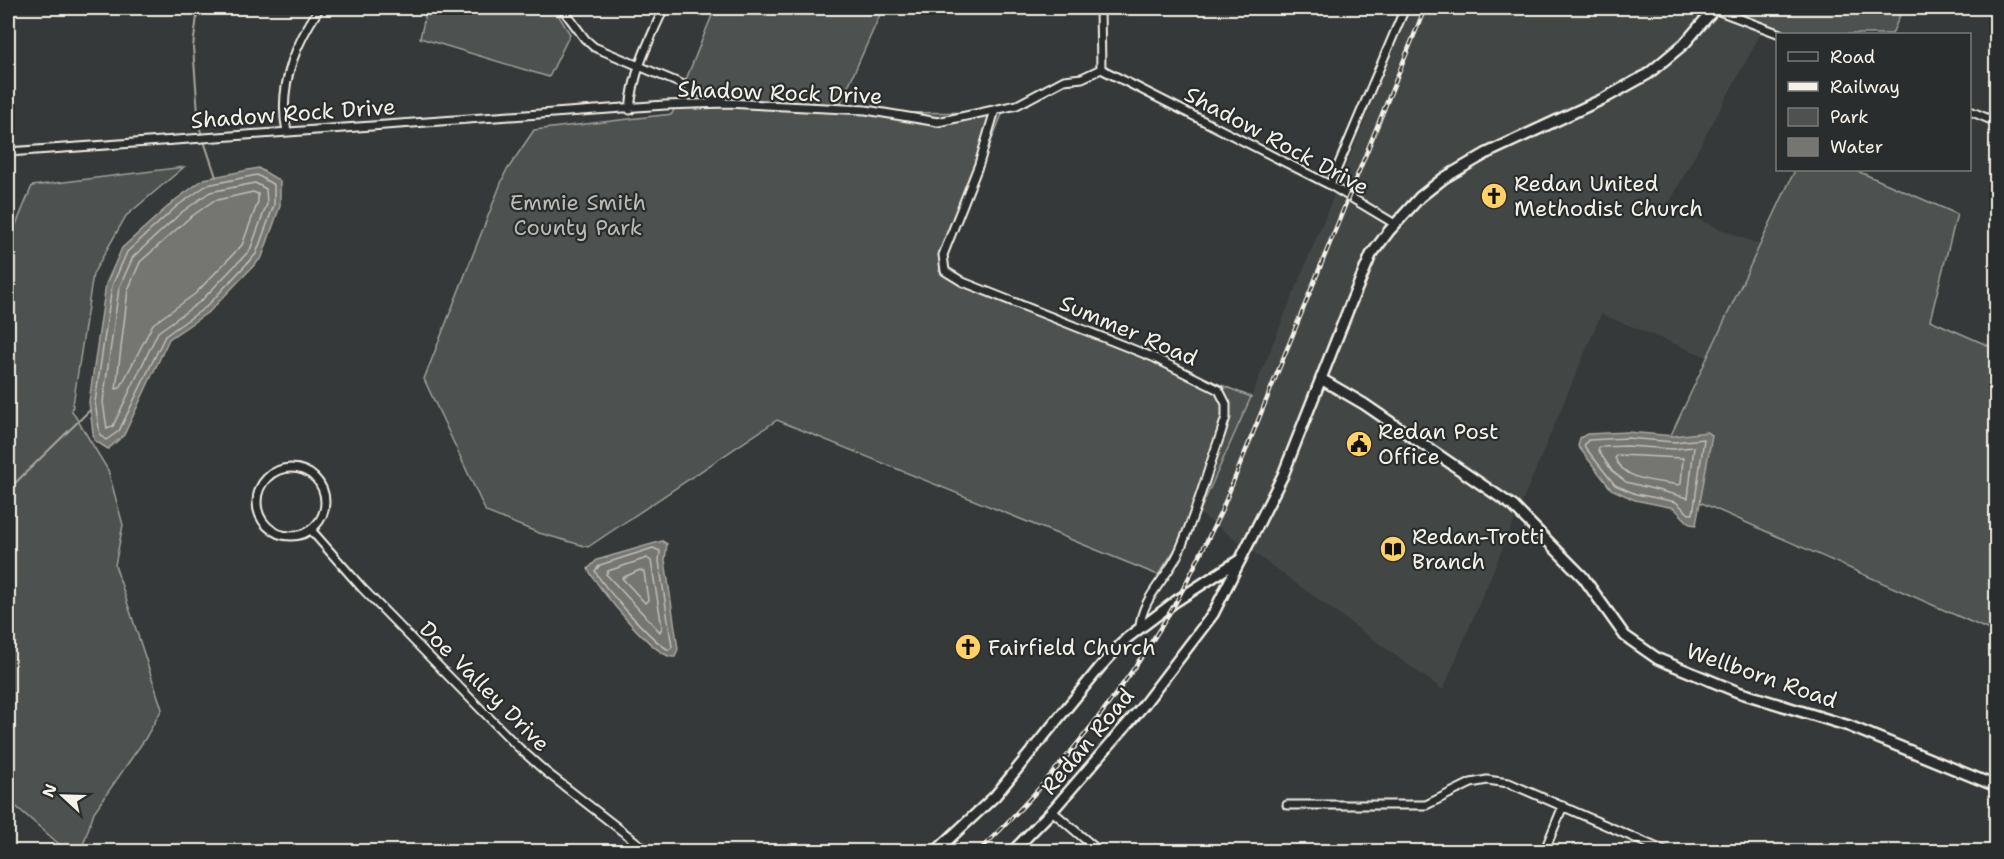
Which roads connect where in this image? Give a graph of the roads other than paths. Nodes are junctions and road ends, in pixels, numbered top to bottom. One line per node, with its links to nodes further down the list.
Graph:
1 (562, 8): 8 (street)
2 (664, 8): 8 (street)
3 (1100, 8): 9 (street)
4 (1405, 8): 17 (street)
5 (1715, 8): 7 (street); 18 (main road, Redan Road)
6 (317, 12): 15 (street)
7 (1778, 33)
8 (638, 66): 10 (street); 11 (street)
9 (1101, 69): 12 (street, Shadow Rock Drive); 17 (street, Shadow Rock Drive)
10 (726, 104): 11 (street, Shadow Rock Drive); 12 (street, Shadow Rock Drive)
11 (630, 110): 15 (street, Shadow Rock Drive)
12 (995, 110): 22 (street, Summer Road)
13 (1971, 111): 14 (street)
14 (1996, 122)
15 (287, 132): 16 (street, Shadow Rock Drive)
16 (8, 152)
17 (1330, 185): 18 (street, Shadow Rock Drive)
18 (1395, 224): 19 (main road, Redan Road)
19 (1321, 379): 21 (main road, Redan Road); 23 (main road, Wellborn Road)
20 (311, 530): 20 (street); 27 (street, Doe Valley Drive)
21 (1241, 559): 22 (main road); 26 (main road, Redan Road)
22 (1140, 627): 28 (main road)
23 (1996, 786)
24 (1287, 805): 25 (street)
25 (1563, 806): 31 (street); 32 (street)
26 (1053, 811): 29 (main road, Redan Road); 30 (street)
27 (649, 852)
28 (935, 852)
29 (1012, 852)
30 (1100, 852)
31 (1544, 852)
32 (1668, 852)

